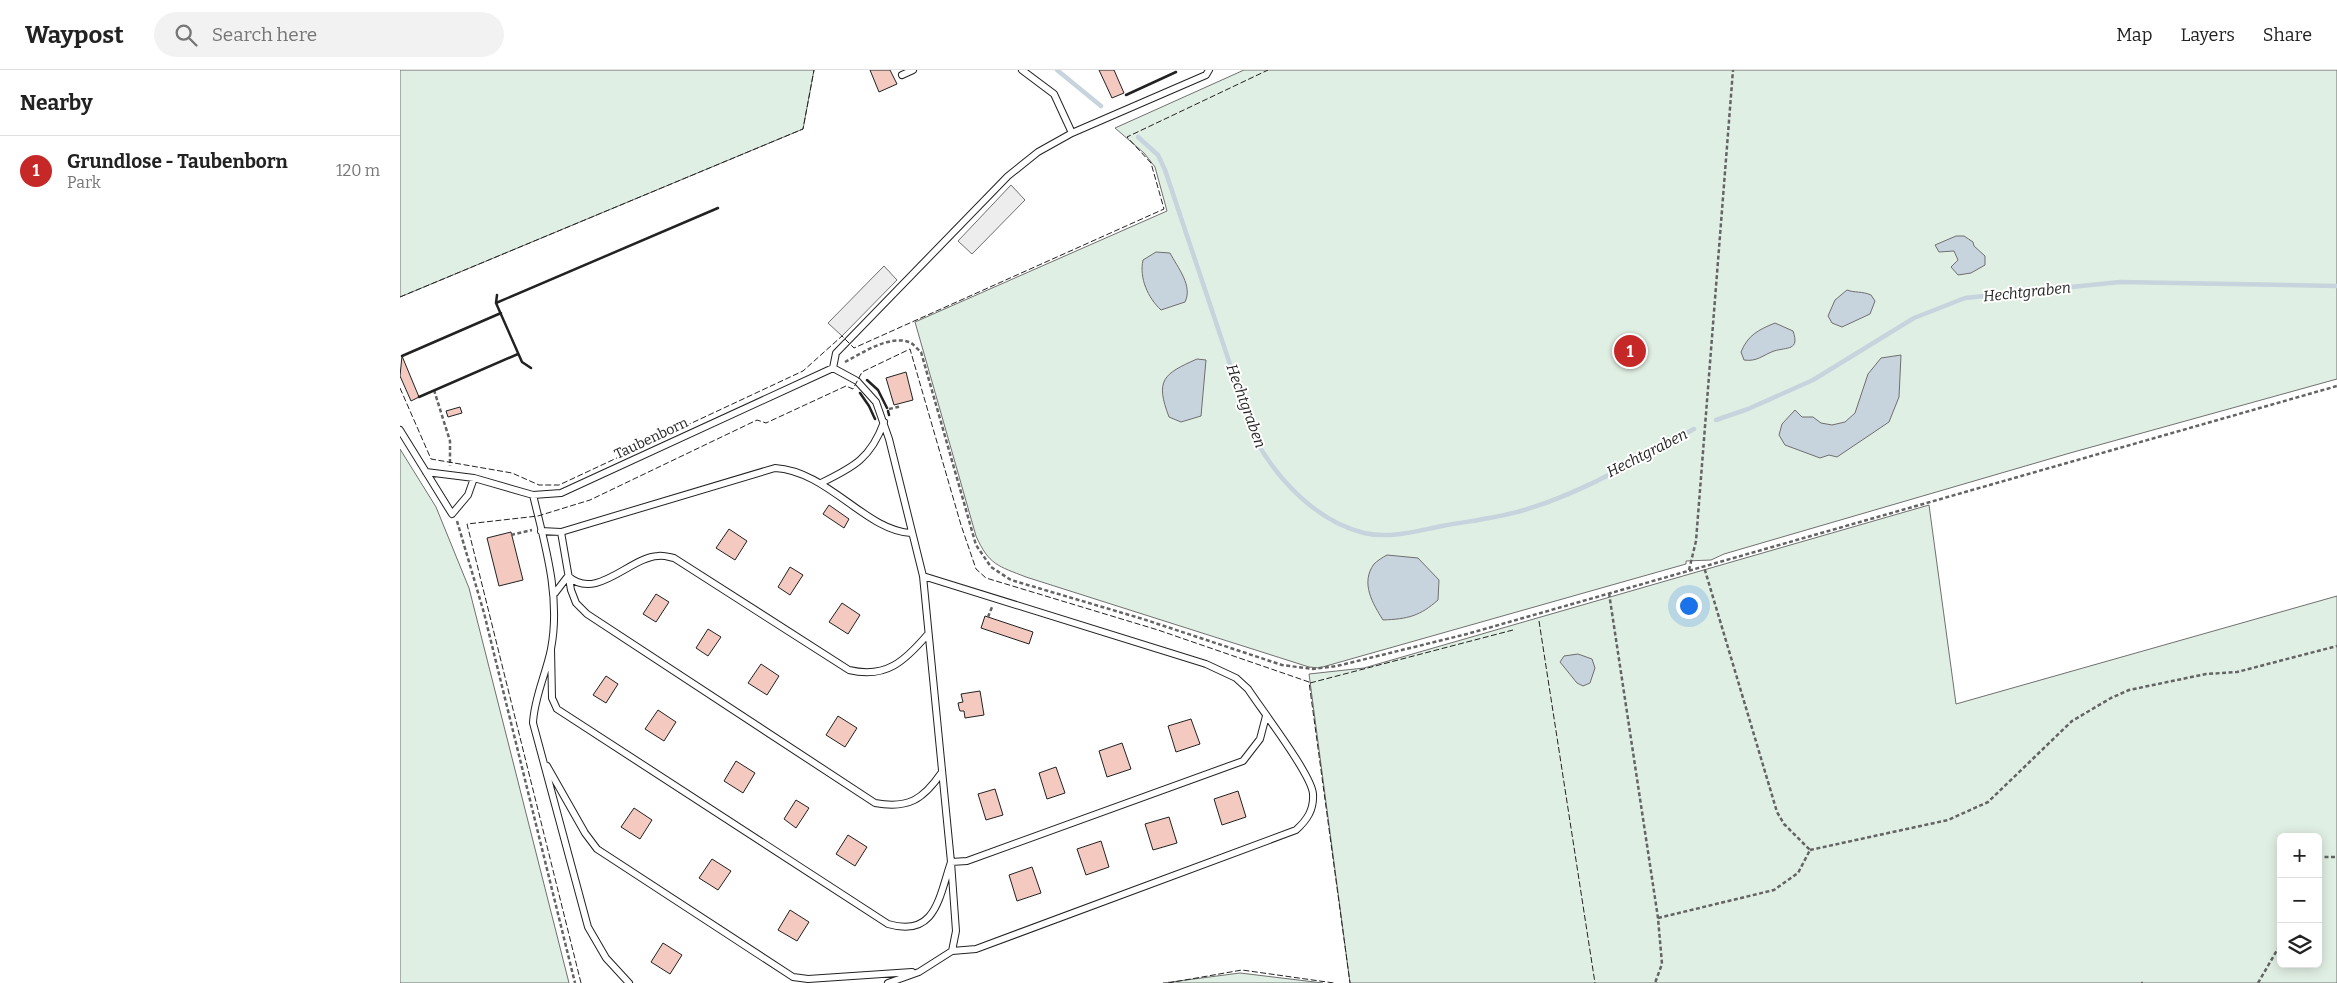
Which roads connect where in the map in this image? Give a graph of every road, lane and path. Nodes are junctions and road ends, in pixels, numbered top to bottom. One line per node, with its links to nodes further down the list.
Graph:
1 (913, 70): 5 (lane)
2 (1022, 70): 6 (lane)
3 (1210, 70): 6 (lane)
4 (1733, 70): 23 (path)
5 (902, 75)
6 (1072, 133): 7 (lane)
7 (833, 368): 10 (lane); 16 (lane, Taubenborn); 27 (path)
8 (2337, 386): 22 (path)
9 (434, 390): 12 (path)
10 (884, 422): 15 (lane); 20 (lane)
11 (400, 430): 13 (lane)
12 (451, 463)
13 (426, 472): 14 (lane, Taubenborn); 17 (lane)
14 (474, 478): 16 (lane, Taubenborn); 17 (lane)
15 (821, 483): 19 (lane); 20 (lane)
16 (533, 495): 18 (lane)
17 (452, 514): 42 (path)
18 (541, 529): 19 (lane); 21 (path); 26 (lane)
19 (561, 532): 24 (lane)
20 (911, 533): 25 (lane)
21 (511, 534)
22 (1704, 567): 23 (path); 34 (path)
23 (1689, 570): 27 (path)
24 (568, 576): 26 (lane); 28 (lane); 33 (lane)
25 (923, 576): 28 (lane); 31 (lane)
26 (554, 593): 30 (lane)
27 (1609, 593): 38 (path)
28 (928, 634): 33 (lane)
29 (2337, 646): 34 (path)
30 (551, 649): 32 (lane); 37 (lane)
31 (1266, 716): 37 (lane); 40 (lane)
32 (542, 759): 41 (lane); 43 (lane)
33 (942, 772): 37 (lane)
34 (1810, 850): 38 (path)
35 (2322, 857): 36 (path)
36 (2336, 858)
37 (950, 862): 40 (lane)
38 (1658, 918): 45 (path)
39 (2277, 950): 46 (path)
40 (952, 951): 41 (lane)
41 (919, 972): 44 (lane)
42 (575, 983)
43 (629, 983)
44 (888, 983)
45 (1655, 983)
46 (2258, 983)

